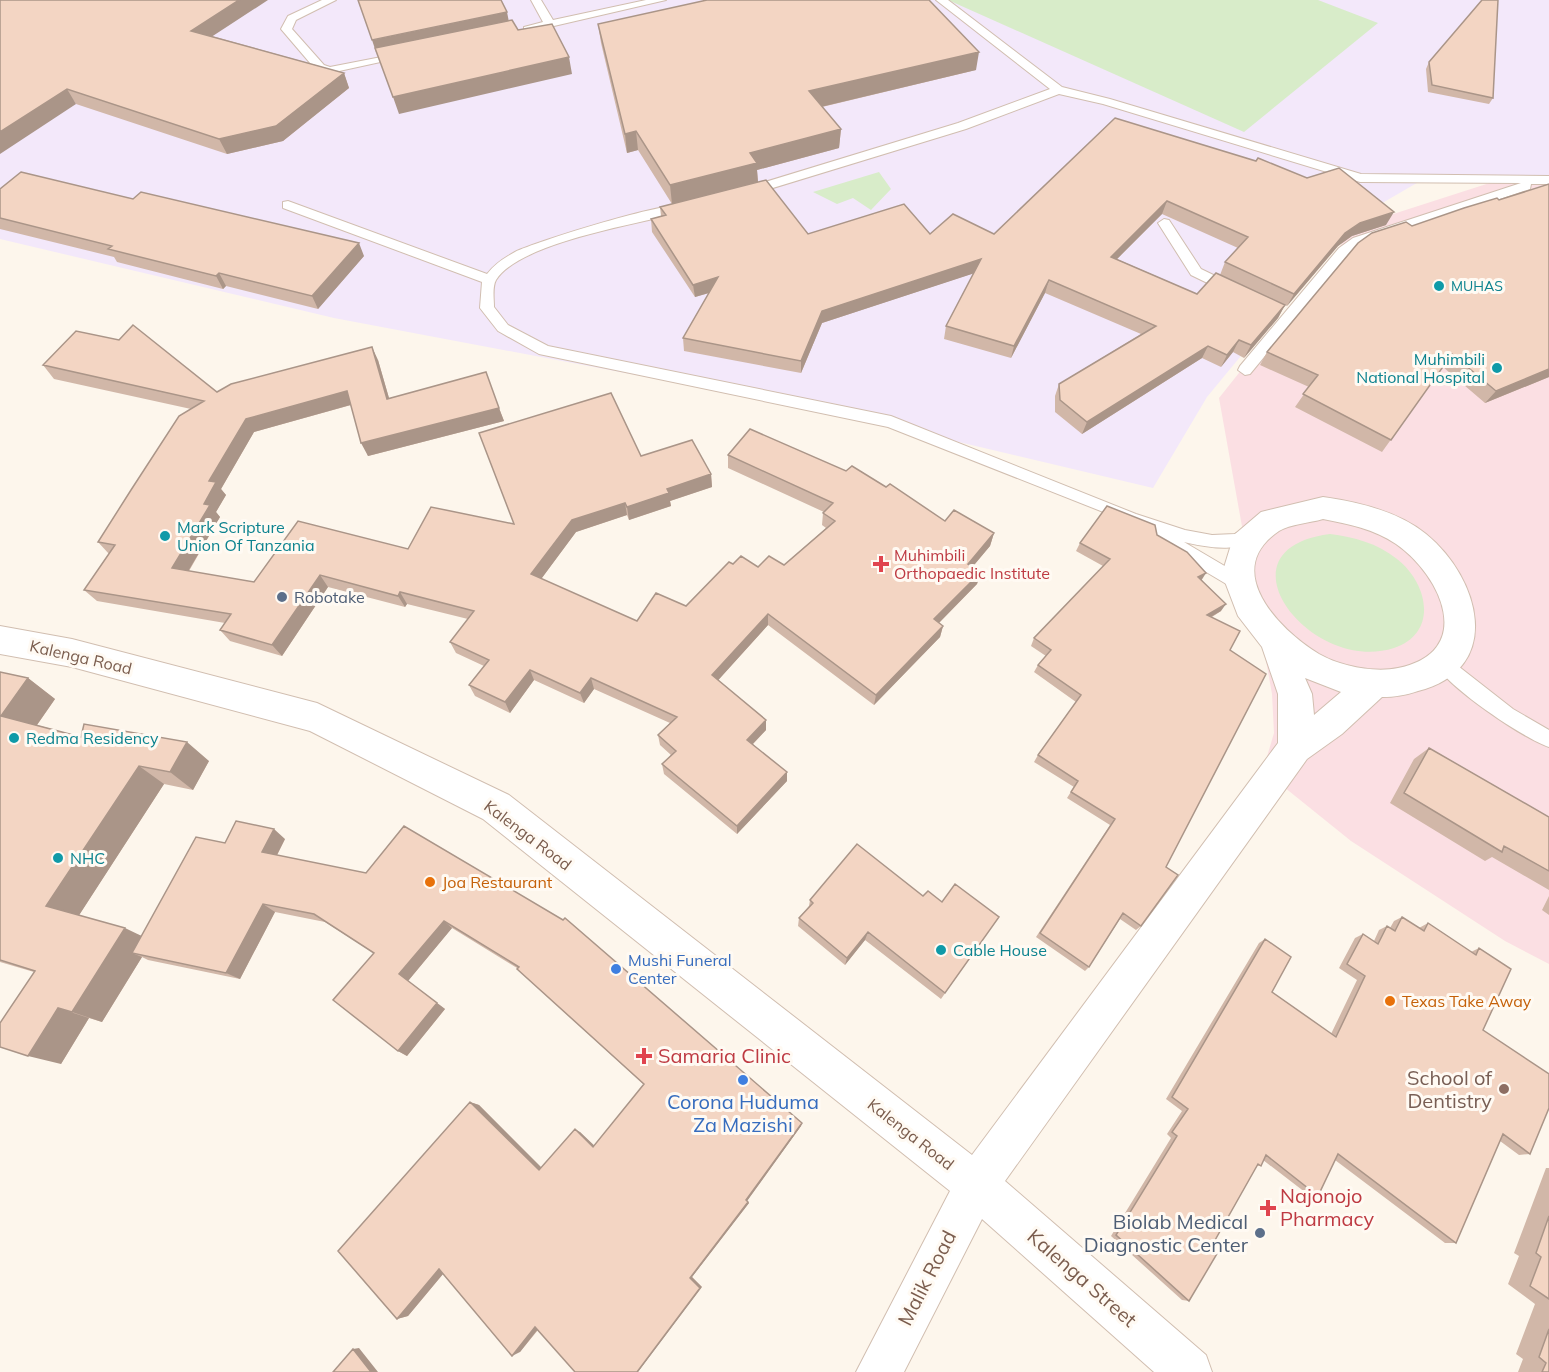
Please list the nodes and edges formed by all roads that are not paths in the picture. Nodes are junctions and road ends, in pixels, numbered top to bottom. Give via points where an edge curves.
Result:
1 (331, 0) edge
2 (536, 0) edge
3 (662, 0) edge
4 (941, 0) edge
5 (550, 25) junction
6 (517, 32) edge
7 (417, 53) edge
8 (1058, 90) junction
9 (1545, 180) edge
10 (733, 195) edge
11 (698, 204) edge
12 (288, 205) dead end
13 (1164, 223) edge
14 (489, 280) junction
15 (1243, 294) edge
16 (1245, 370) dead end
17 (1130, 518) junction
18 (1268, 520) junction
19 (1239, 583) junction
20 (0, 640) edge
21 (1276, 643) junction
22 (1444, 663) junction
23 (1373, 684) junction
24 (1549, 739) edge
25 (1295, 748) junction
26 (975, 1185) junction
27 (879, 1372) edge
28 (1189, 1372) edge

1 - 7 lane via 292,18 286,29 320,68 330,70
2 - 5 lane
3 - 5 lane
4 - 8 lane
5 - 6 lane
8 - 9 lane via 1360,178
8 - 10 lane via 962,126
9 - 16 lane via 1358,241 1286,313
11 - 14 lane via 547,242 503,264
12 - 14 lane
13 - 15 lane via 1196,272
14 - 17 lane via 487,308 492,315 503,328 544,350 891,422
17 - 18 lane via 1212,541 1238,540
17 - 19 lane
18 - 19 street via 1243,546 1238,564
18 - 22 street via 1293,511 1344,511 1386,524 1415,542 1439,564 1455,590 1462,617 1458,642
19 - 21 street via 1250,610
20 - 26 street, Kalenga Road via 72,653 317,718 496,807
21 - 23 street via 1305,664 1338,678
21 - 25 street via 1295,694
22 - 23 street via 1414,680
22 - 24 lane via 1523,727
23 - 25 street
25 - 26 street, Malik Road
26 - 27 street, Malik Road
26 - 28 street, Kalenga Street

